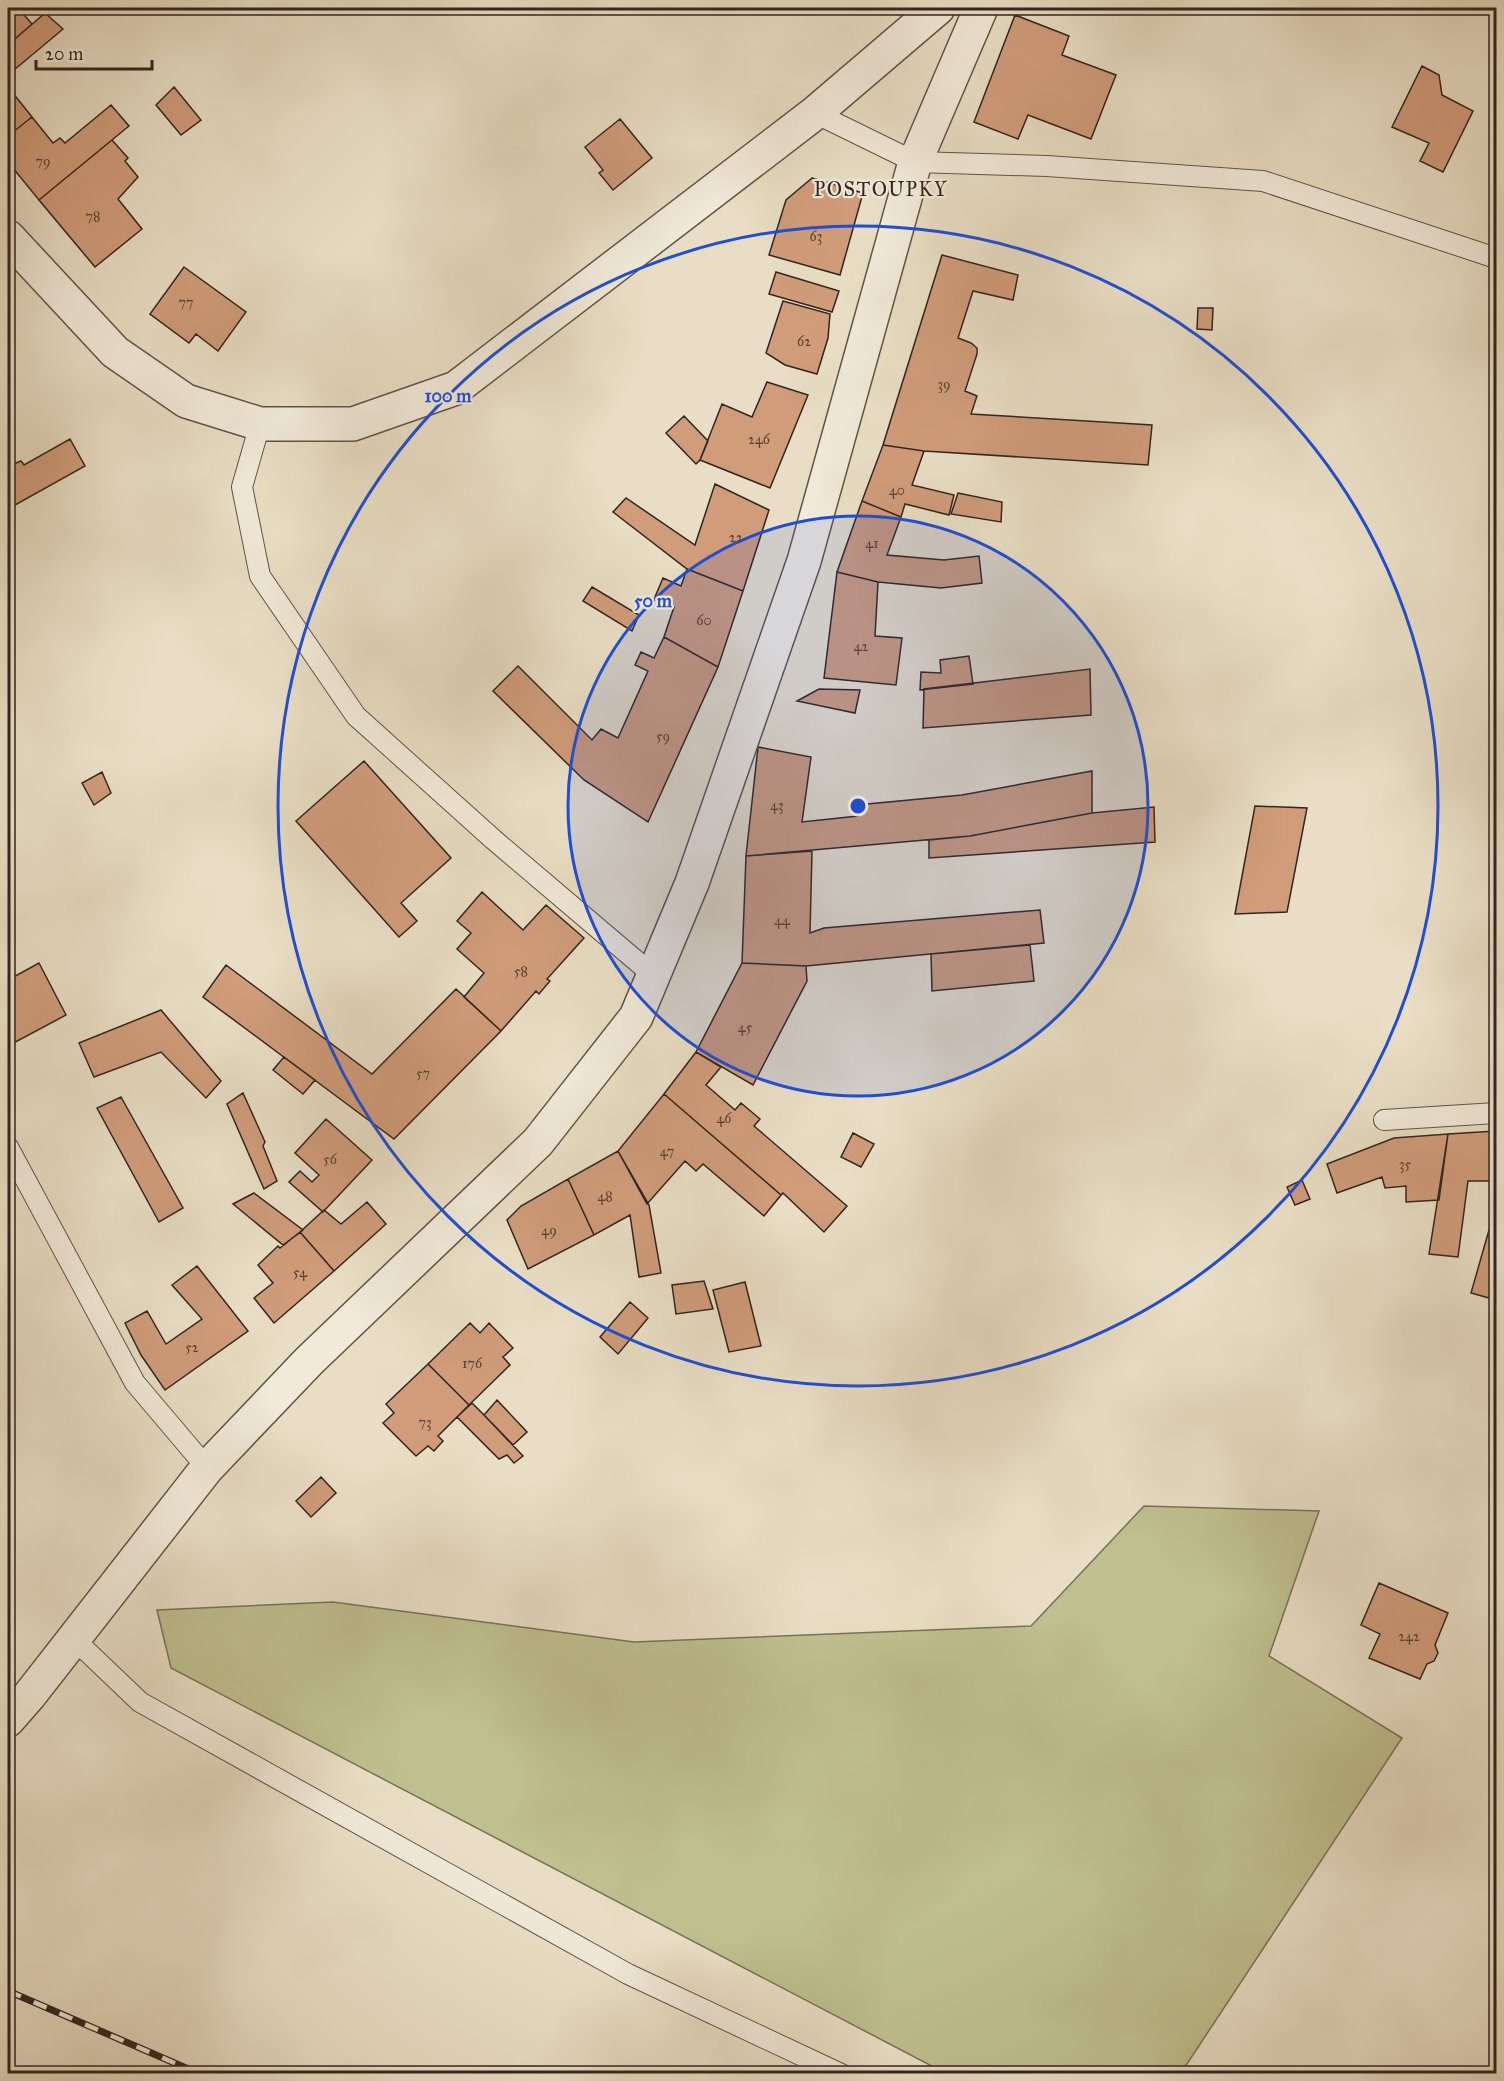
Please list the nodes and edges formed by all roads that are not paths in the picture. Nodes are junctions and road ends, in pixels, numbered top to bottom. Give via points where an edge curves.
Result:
1 (938, 8) edge
2 (981, 8) edge
3 (815, 113) junction
4 (915, 162) junction
5 (8, 237) edge
6 (1497, 258) edge
7 (260, 424) junction
8 (653, 975) junction
9 (1497, 1113) edge
10 (1384, 1120) dead end
11 (8, 1147) edge
12 (207, 1468) junction
13 (74, 1639) junction
14 (8, 1720) edge
15 (841, 2073) edge

1 - 3 street
2 - 4 street
3 - 4 lane
3 - 7 street via 456,388 353,424
4 - 6 lane via 1047,166 1263,181
4 - 8 street via 804,561 692,883
5 - 7 street via 115,352 186,401
7 - 8 lane via 242,487 260,576 356,716
8 - 12 street via 636,1017 538,1142 309,1361
9 - 10 lane
11 - 12 lane via 135,1383
12 - 13 street
13 - 14 street
13 - 15 lane via 140,1702 628,1974

